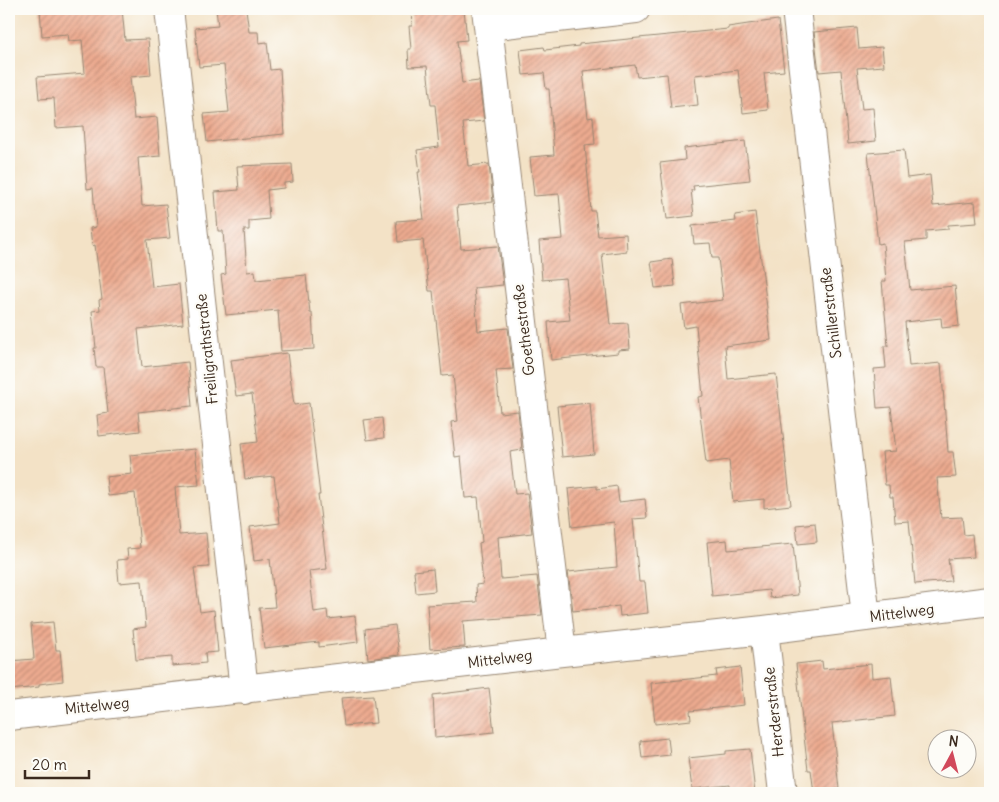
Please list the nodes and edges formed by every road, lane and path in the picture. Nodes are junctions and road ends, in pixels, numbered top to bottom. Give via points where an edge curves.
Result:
1 (169, 9) edge
2 (636, 9) edge
3 (796, 9) edge
4 (487, 17) edge
5 (990, 601) edge
6 (866, 617) junction
7 (764, 630) junction
8 (562, 652) junction
9 (244, 690) junction
10 (9, 716) edge
11 (783, 793) edge

1 - 9 street, Freiligrathstraße
2 - 4 street
3 - 6 street, Schillerstraße
4 - 8 street, Goethestraße
5 - 6 street, Mittelweg
6 - 7 street, Mittelweg
7 - 8 street, Mittelweg
7 - 11 street, Herderstraße
8 - 9 street, Mittelweg
9 - 10 street, Mittelweg

